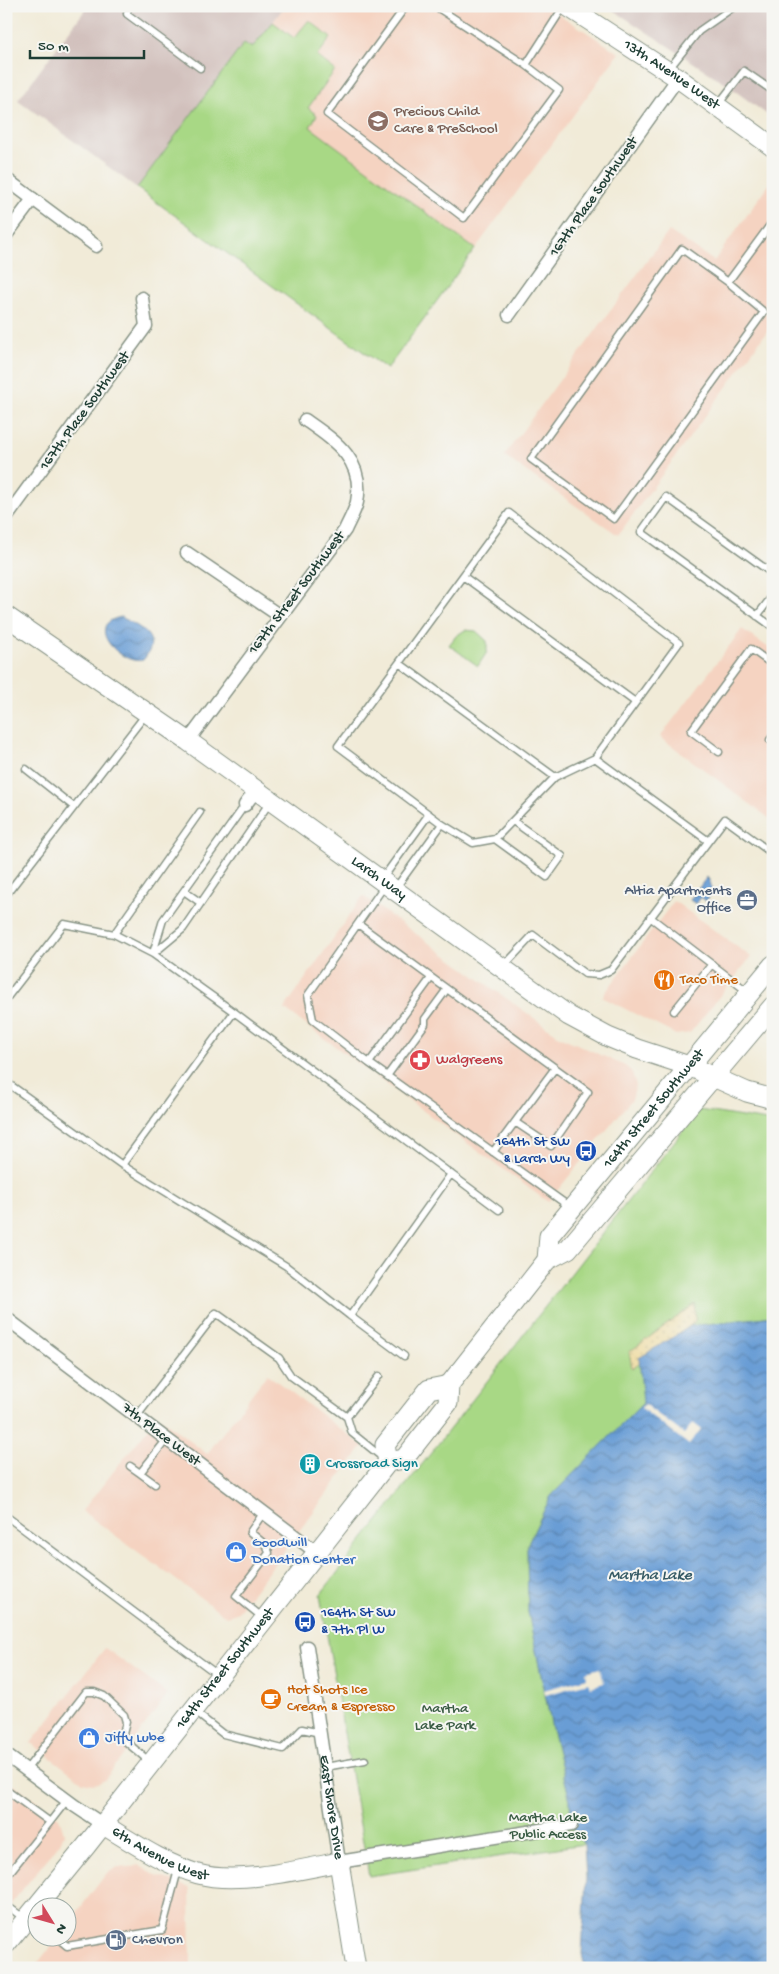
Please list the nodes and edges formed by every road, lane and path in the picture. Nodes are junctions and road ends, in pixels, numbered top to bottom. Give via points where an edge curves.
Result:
1 (128, 6) edge
2 (406, 6) edge
3 (435, 6) edge
4 (565, 6) edge
5 (736, 6) edge
6 (526, 65) junction
7 (200, 68) dead end
8 (673, 75) junction
9 (773, 91) edge
10 (717, 106) junction
11 (773, 147) edge
12 (6, 179) edge
13 (33, 199) junction
14 (773, 221) edge
15 (6, 234) edge
16 (96, 246) dead end
17 (728, 282) junction
18 (142, 298) dead end
19 (509, 315) dead end
20 (305, 420) dead end
21 (6, 518) edge
22 (187, 553) dead end
23 (773, 574) edge
24 (463, 576) junction
25 (773, 595) edge
26 (6, 616) edge
27 (280, 616) junction
28 (758, 616) junction
29 (773, 627) edge
30 (399, 663) junction
31 (773, 664) edge
32 (636, 702) junction
33 (146, 713) junction
34 (773, 736) edge
35 (188, 741) junction
36 (773, 742) edge
37 (719, 752) dead end
38 (595, 758) junction
39 (26, 769) dead end
40 (555, 777) junction
41 (257, 799) junction
42 (74, 807) junction
43 (200, 812) dead end
44 (429, 814) junction
45 (513, 821) junction
46 (442, 824) junction
47 (495, 839) junction
48 (707, 840) junction
49 (773, 854) edge
50 (387, 885) junction
51 (184, 891) junction
52 (6, 895) edge
53 (201, 903) junction
54 (650, 917) junction
55 (358, 924) junction
56 (114, 934) junction
57 (153, 954) junction
58 (712, 964) junction
59 (773, 965) edge
60 (502, 968) junction
61 (431, 978) junction
62 (447, 989) junction
63 (750, 993) junction
64 (6, 999) edge
65 (773, 1006) edge
66 (674, 1011) dead end
67 (234, 1012) junction
68 (369, 1063) junction
69 (689, 1066) junction
70 (554, 1068) junction
71 (387, 1076) junction
72 (713, 1077) junction
73 (6, 1082) edge
74 (773, 1099) edge
75 (515, 1122) junction
76 (493, 1152) junction
77 (122, 1165) junction
78 (451, 1174) junction
79 (572, 1208) junction
80 (499, 1210) dead end
81 (547, 1260) junction
82 (350, 1316) junction
83 (6, 1318) edge
84 (404, 1356) dead end
85 (379, 1376) dead end
86 (137, 1416) junction
87 (348, 1417) junction
88 (168, 1439) junction
89 (388, 1462) junction
90 (130, 1466) dead end
91 (140, 1473) junction
92 (155, 1484) dead end
93 (264, 1512) junction
94 (6, 1516) edge
95 (316, 1552) junction
96 (264, 1618) junction
97 (307, 1647) dead end
98 (219, 1675) junction
99 (192, 1710) junction
100 (320, 1733) junction
101 (6, 1755) edge
102 (364, 1760) dead end
103 (151, 1762) junction
104 (325, 1767) junction
105 (26, 1770) junction
106 (6, 1790) edge
107 (67, 1800) junction
108 (50, 1822) junction
109 (102, 1824) junction
110 (571, 1825) dead end
111 (339, 1862) junction
112 (179, 1866) junction
113 (6, 1876) edge
114 (46, 1896) edge
115 (6, 1905) edge
116 (28, 1917) edge
117 (28, 1919) edge
118 (6, 1944) edge
119 (78, 1944) edge
120 (356, 1968) edge

1 - 7 lane via 127,14
2 - 6 lane via 327,114 464,218 559,90
3 - 6 lane
4 - 6 lane
4 - 8 main road, 13th Avenue West
5 - 8 lane via 699,30
8 - 10 main road, 13th Avenue West
8 - 19 street, 167th Place Southwest
9 - 10 lane via 744,71
10 - 11 main road, 13th Avenue West
12 - 13 street
13 - 15 street
13 - 16 street
14 - 17 lane
17 - 17 lane via 682,249 531,459 614,519 764,312
18 - 21 street, 167th Place Southwest via 146,326
20 - 27 street, 167th Street Southwest via 336,442 351,459 357,480 357,502 345,530
22 - 27 street
23 - 28 lane via 666,497 641,532
24 - 30 lane
24 - 32 lane
24 - 32 lane via 509,513 679,643
25 - 28 lane
26 - 33 main road, Larch Way
27 - 35 street, 167th Street Southwest
28 - 29 lane
30 - 40 lane
30 - 44 lane via 338,746
31 - 37 lane via 751,649 691,731
32 - 38 lane
33 - 35 main road, Larch Way
33 - 42 lane
34 - 36 lane via 770,740
35 - 41 main road, Larch Way
38 - 40 lane
38 - 48 lane
39 - 42 lane
40 - 45 lane
41 - 50 main road, Larch Way
41 - 51 lane
41 - 53 lane
42 - 52 lane
43 - 56 lane
44 - 46 lane
44 - 50 lane
45 - 47 lane
45 - 47 lane via 562,856 547,877
46 - 47 lane via 473,843
46 - 50 lane
48 - 49 lane via 725,819
48 - 54 lane
50 - 55 lane
50 - 60 main road, Larch Way
51 - 53 lane
51 - 57 lane via 163,920
53 - 57 lane via 184,929
54 - 58 lane
54 - 60 lane via 611,970 599,975 584,974 533,935
55 - 61 lane
55 - 68 lane via 308,995 313,1020
56 - 57 lane
56 - 64 lane via 64,924
57 - 67 lane
58 - 63 lane
58 - 66 lane
59 - 63 main road, 164th Street Southwest
60 - 69 main road, Larch Way via 569,1016 608,1037
61 - 62 lane
61 - 68 lane
62 - 70 lane
62 - 71 lane
63 - 69 main road, 164th Street Southwest
65 - 72 main road, 164th Street Southwest
67 - 77 lane
67 - 78 lane
68 - 71 lane
69 - 72 main road, Larch Way
69 - 79 main road, 164th Street Southwest
70 - 75 lane
70 - 75 lane via 588,1092 551,1146
71 - 76 lane
72 - 74 main road, Larch Way
72 - 81 main road, 164th Street Southwest via 568,1249
73 - 77 lane
75 - 76 lane
76 - 79 lane
77 - 82 lane via 286,1266
78 - 80 lane
78 - 82 lane
79 - 81 main road, 164th Street Southwest via 549,1236
81 - 89 main road, 164th Street Southwest via 449,1385 448,1403 404,1459
82 - 84 lane
83 - 86 street, 7th Place West
85 - 87 lane
86 - 87 lane via 216,1313 279,1358 291,1376
86 - 88 street, 7th Place West
87 - 89 lane via 352,1433
88 - 91 lane
88 - 93 street, 7th Place West
89 - 95 main road, 164th Street Southwest
90 - 91 lane
91 - 92 lane
93 - 95 street, 7th Place West
93 - 96 lane via 250,1532 267,1546 269,1553 236,1596
94 - 98 lane
95 - 96 main road, 164th Street Southwest
96 - 98 main road, 164th Street Southwest
97 - 100 street, East Shore Drive
98 - 99 main road, 164th Street Southwest
99 - 100 lane via 223,1734 283,1749 302,1729
99 - 103 main road, 164th Street Southwest
100 - 104 street, East Shore Drive
101 - 105 street, 6th Avenue West
102 - 104 lane
103 - 105 lane via 124,1740 124,1715 104,1696 86,1692
103 - 109 main road, 164th Street Southwest
104 - 111 street, East Shore Drive
105 - 107 street, 6th Avenue West
106 - 108 lane
107 - 108 lane
107 - 109 street, 6th Avenue West
108 - 113 lane
109 - 112 main road, 6th Avenue West
109 - 114 main road, 164th Street Southwest
110 - 111 street
111 - 112 main road, 6th Avenue West via 238,1878 198,1874
111 - 120 main road, East Shore Drive
112 - 119 lane via 162,1930
115 - 116 lane
117 - 118 main road, 164th Street Southwest

